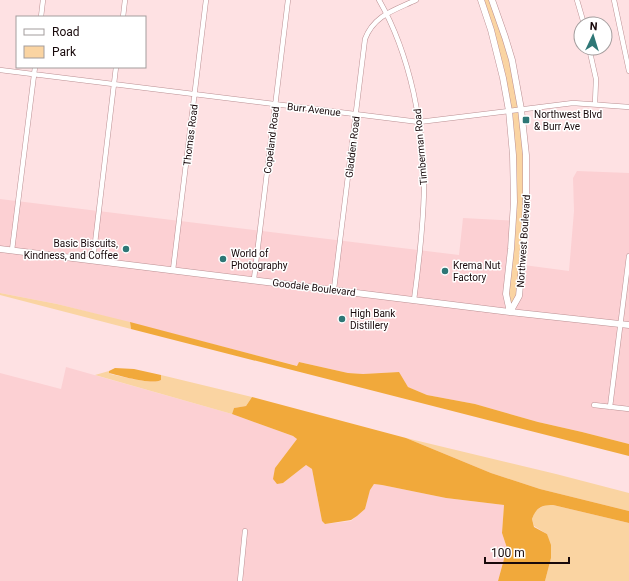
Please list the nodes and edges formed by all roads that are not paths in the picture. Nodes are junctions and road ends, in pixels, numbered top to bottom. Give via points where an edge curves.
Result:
1 (43, 0) edge
2 (125, 0) edge
3 (206, 0) edge
4 (288, 0) edge
5 (379, 0) edge
6 (416, 0) edge
7 (481, 0) edge
8 (492, 0) edge
9 (577, 0) edge
10 (614, 0) edge
11 (387, 14) junction
12 (41, 16) edge
13 (123, 16) edge
14 (582, 16) edge
15 (591, 56) edge
16 (35, 68) edge
17 (116, 68) edge
18 (0, 70) edge
19 (629, 71) edge
20 (34, 74) junction
21 (114, 84) junction
22 (195, 94) junction
23 (275, 104) junction
24 (595, 104) junction
25 (629, 106) edge
26 (521, 109) junction
27 (509, 111) junction
28 (356, 114) junction
29 (419, 122) junction
30 (0, 249) edge
31 (12, 250) junction
32 (629, 256) edge
33 (93, 260) junction
34 (173, 270) junction
35 (254, 280) junction
36 (334, 289) junction
37 (414, 300) junction
38 (510, 312) junction
39 (621, 324) junction
40 (629, 325) edge
41 (594, 405) dead end
42 (610, 407) junction
43 (629, 409) edge
44 (245, 531) dead end
45 (240, 581) edge

1 - 12 street
2 - 13 street
3 - 22 street, Thomas Road
4 - 23 street, Copeland Road
5 - 11 street, Timberman Road
6 - 11 street, Gladden Road
7 - 27 main road, Northwest Boulevard via 500,65
8 - 26 main road, Northwest Boulevard via 512,60
9 - 14 street
10 - 19 street
11 - 28 street, Gladden Road via 376,21 365,39
11 - 29 street, Timberman Road via 404,56
15 - 24 street via 596,79
16 - 20 street
17 - 21 street
18 - 20 street, Burr Avenue
20 - 21 street, Burr Avenue
20 - 31 street
21 - 22 street, Burr Avenue
21 - 33 street
22 - 23 street, Burr Avenue
22 - 34 street, Thomas Road
23 - 28 street, Burr Avenue
23 - 35 street, Copeland Road
24 - 25 street, Burr Avenue
24 - 26 street, Burr Avenue via 574,103
26 - 27 street, Burr Avenue
26 - 38 main road, Northwest Boulevard via 526,155 524,243 519,296
27 - 29 street, Burr Avenue
27 - 38 main road, Northwest Boulevard via 514,197 506,294
28 - 29 street, Burr Avenue
28 - 36 street, Gladden Road
29 - 37 street, Timberman Road via 424,191
30 - 31 main road, Goodale Boulevard
31 - 33 main road, Goodale Boulevard
32 - 39 street
33 - 34 main road, Goodale Boulevard
34 - 35 main road, Goodale Boulevard
35 - 36 main road, Goodale Boulevard
36 - 37 main road, Goodale Boulevard
37 - 38 main road, Goodale Boulevard
38 - 39 main road, Goodale Boulevard
39 - 40 main road, Goodale Boulevard
39 - 42 street
41 - 42 street
42 - 43 street
44 - 45 street

